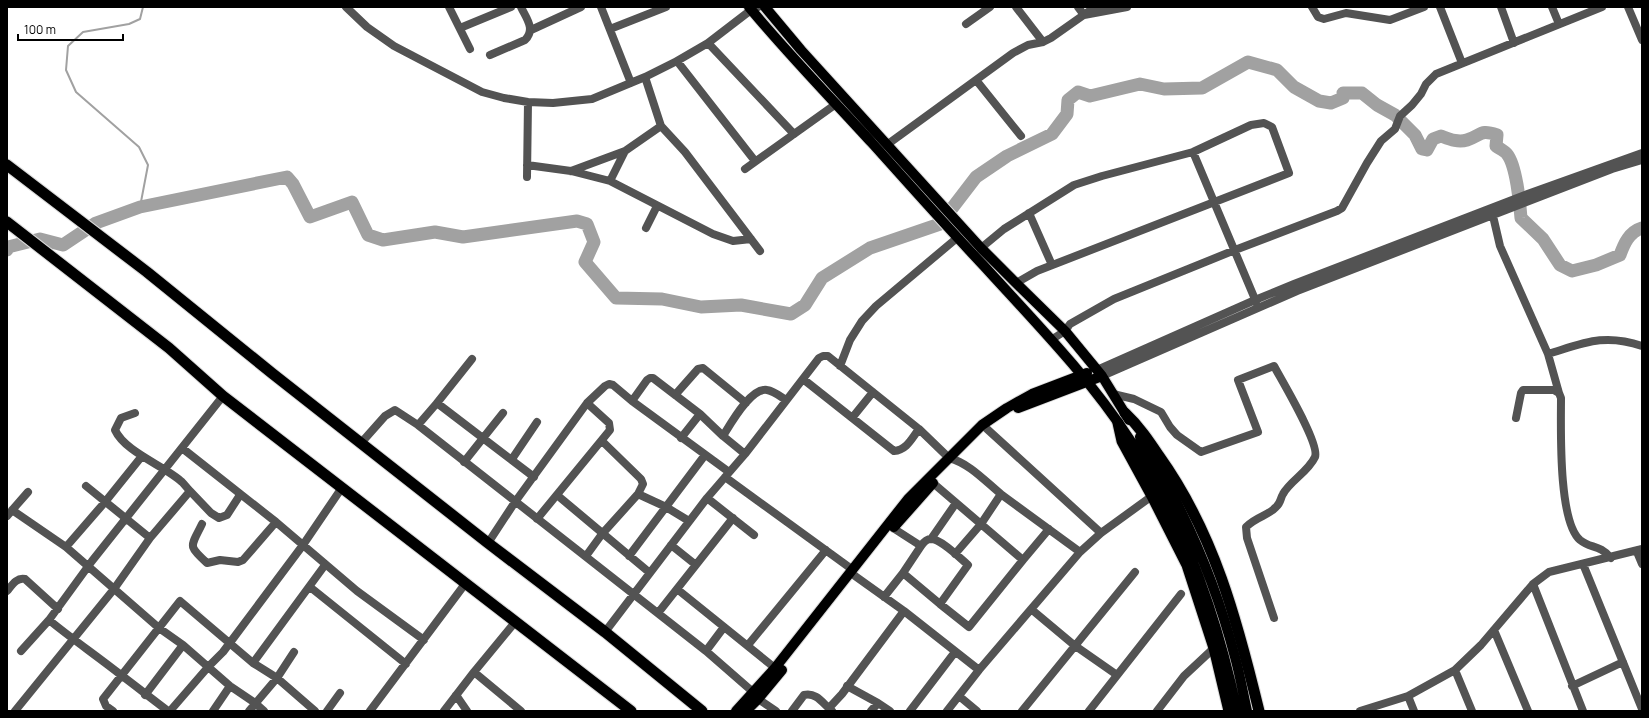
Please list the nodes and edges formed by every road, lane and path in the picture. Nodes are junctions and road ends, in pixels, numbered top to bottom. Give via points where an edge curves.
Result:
1 (346, 7) edge
2 (449, 7) edge
3 (511, 7) edge
4 (521, 7) edge
5 (581, 7) edge
6 (601, 7) edge
7 (666, 7) edge
8 (765, 7) edge
9 (990, 7) edge
10 (1016, 7) edge
11 (1078, 7) edge
12 (1095, 7) edge
13 (1127, 7) edge
14 (1312, 7) edge
15 (1424, 7) edge
16 (1440, 7) edge
17 (1501, 7) edge
18 (1552, 7) edge
19 (1602, 7) edge
20 (1628, 7) edge
21 (753, 8) edge
22 (1084, 15) junction
23 (966, 24) dead end
24 (1559, 24) junction
25 (460, 28) junction
26 (610, 29) junction
27 (531, 30) junction
28 (1642, 40) edge
29 (1043, 42) junction
30 (708, 43) junction
31 (1514, 43) junction
32 (470, 49) dead end
33 (490, 55) dead end
34 (676, 61) junction
35 (1462, 63) junction
36 (645, 77) junction
37 (976, 80) junction
38 (631, 83) junction
39 (528, 102) junction
40 (836, 104) junction
41 (661, 126) junction
42 (794, 134) junction
43 (1021, 136) dead end
44 (888, 144) junction
45 (625, 151) junction
46 (1193, 152) junction
47 (1642, 152) edge
48 (1642, 160) edge
49 (755, 161) junction
50 (7, 164) edge
51 (527, 165) junction
52 (745, 169) dead end
53 (572, 171) junction
54 (527, 177) dead end
55 (610, 181) junction
56 (1526, 199) junction
57 (1214, 202) junction
58 (1509, 205) junction
59 (657, 206) junction
60 (941, 211) junction
61 (1029, 213) junction
62 (1493, 216) junction
63 (7, 222) edge
64 (646, 228) dead end
65 (957, 238) junction
66 (751, 239) junction
67 (982, 248) junction
68 (1235, 250) junction
69 (760, 251) dead end
70 (1052, 265) junction
71 (1016, 284) junction
72 (1256, 304) junction
73 (1065, 331) junction
74 (1052, 340) junction
75 (1642, 346) edge
76 (1548, 354) junction
77 (1067, 358) junction
78 (472, 359) dead end
79 (840, 366) junction
80 (1099, 373) junction
81 (1085, 378) junction
82 (803, 379) junction
83 (1059, 383) junction
84 (873, 392) junction
85 (1559, 393) junction
86 (1113, 394) junction
87 (675, 395) junction
88 (222, 396) junction
89 (786, 400) junction
90 (632, 401) junction
91 (437, 403) junction
92 (587, 403) junction
93 (746, 403) junction
94 (135, 413) dead end
95 (503, 413) dead end
96 (1125, 413) junction
97 (700, 414) junction
98 (852, 418) junction
99 (1516, 418) dead end
100 (538, 422) dead end
101 (1118, 423) junction
102 (418, 425) junction
103 (919, 429) junction
104 (987, 429) junction
105 (723, 436) junction
106 (1134, 437) junction
107 (483, 438) junction
108 (681, 438) junction
109 (602, 441) junction
110 (361, 443) junction
111 (182, 448) junction
112 (746, 454) junction
113 (705, 455) junction
114 (142, 456) junction
115 (512, 459) junction
116 (952, 459) junction
117 (464, 462) junction
118 (164, 470) junction
119 (727, 475) junction
120 (534, 477) junction
121 (933, 483) junction
122 (86, 486) dead end
123 (342, 489) junction
124 (190, 491) junction
125 (28, 492) dead end
126 (557, 494) junction
127 (638, 494) junction
128 (1001, 494) junction
129 (240, 495) junction
130 (1152, 496) junction
131 (707, 498) junction
132 (105, 502) junction
133 (516, 502) junction
134 (956, 503) junction
135 (666, 507) junction
136 (10, 513) edge
137 (127, 518) junction
138 (733, 518) junction
139 (537, 519) junction
140 (276, 522) junction
141 (689, 522) junction
142 (202, 524) dead end
143 (981, 524) junction
144 (893, 528) junction
145 (1049, 529) junction
146 (1101, 532) junction
147 (602, 534) junction
148 (754, 535) dead end
149 (150, 538) junction
150 (931, 539) junction
151 (488, 543) junction
152 (304, 545) junction
153 (671, 545) junction
154 (921, 546) junction
155 (66, 547) junction
156 (826, 550) junction
157 (1639, 551) edge
158 (1080, 552) junction
159 (955, 554) junction
160 (586, 556) junction
161 (629, 556) junction
162 (1611, 558) junction
163 (1023, 560) junction
164 (1584, 564) junction
165 (1642, 564) edge
166 (325, 565) junction
167 (696, 565) junction
168 (89, 567) junction
169 (1135, 572) dead end
170 (650, 573) junction
171 (854, 573) junction
172 (903, 573) junction
173 (465, 584) junction
174 (1533, 584) junction
175 (310, 587) junction
176 (114, 589) junction
177 (677, 589) junction
178 (7, 591) edge
179 (635, 594) junction
180 (1181, 594) dead end
181 (884, 597) junction
182 (940, 604) junction
183 (58, 609) junction
184 (1031, 609) junction
185 (904, 611) junction
186 (658, 613) junction
187 (1274, 618) dead end
188 (49, 620) junction
189 (516, 621) junction
190 (724, 627) junction
191 (159, 628) junction
192 (1494, 630) junction
193 (605, 632) junction
194 (72, 639) junction
195 (424, 640) junction
196 (230, 643) junction
197 (183, 645) junction
198 (748, 645) junction
199 (1074, 645) junction
200 (1214, 648) junction
201 (22, 651) dead end
202 (706, 651) junction
203 (294, 652) dead end
204 (955, 652) junction
205 (1623, 662) junction
206 (253, 663) junction
207 (406, 664) junction
208 (209, 666) junction
209 (775, 668) junction
210 (979, 670) junction
211 (1455, 670) junction
212 (474, 672) junction
213 (122, 675) junction
214 (1117, 675) junction
215 (277, 678) junction
216 (230, 686) junction
217 (847, 686) junction
218 (1572, 686) junction
219 (340, 693) dead end
220 (145, 694) junction
221 (456, 695) junction
222 (756, 695) junction
223 (959, 696) junction
224 (1408, 696) junction
225 (255, 703) junction
226 (878, 703) junction
227 (1641, 706) edge
228 (830, 710) edge
229 (15, 711) edge
230 (113, 711) edge
231 (169, 711) edge
232 (213, 711) edge
233 (249, 711) edge
234 (264, 711) edge
235 (315, 711) edge
236 (327, 711) edge
237 (370, 711) edge
238 (444, 711) edge
239 (467, 711) edge
240 (521, 711) edge
241 (631, 711) edge
242 (702, 711) edge
243 (736, 711) edge
244 (746, 711) edge
245 (776, 711) edge
246 (792, 711) edge
247 (871, 711) edge
248 (890, 711) edge
249 (910, 711) edge
250 (947, 711) edge
251 (977, 711) edge
252 (1022, 711) edge
253 (1089, 711) edge
254 (1157, 711) edge
255 (1229, 711) edge
256 (1237, 711) edge
257 (1247, 711) edge
258 (1259, 711) edge
259 (1360, 711) edge
260 (1414, 711) edge
261 (1472, 711) edge
262 (1528, 711) edge
263 (1584, 711) edge

1 - 39 street via 367,27 412,57 482,92
2 - 25 street
3 - 25 street
4 - 27 street
5 - 27 street
6 - 26 street
7 - 26 street
8 - 44 main road
9 - 23 street
10 - 29 street
11 - 22 street
12 - 22 street
13 - 22 street
14 - 15 street via 1318,17 1324,19 1346,13 1390,20
16 - 35 street
17 - 31 street
18 - 24 street
19 - 24 street
20 - 28 street
21 - 30 street
21 - 40 main road
22 - 29 street
24 - 31 street
25 - 32 street
26 - 38 street
27 - 33 street via 525,40
29 - 37 street via 1028,45 1013,53
30 - 34 street
30 - 42 street
31 - 35 street
34 - 36 street
34 - 49 street
35 - 68 street via 1436,74 1426,84 1421,94 1400,116 1396,129 1381,141 1342,208
36 - 38 street
36 - 41 street
37 - 43 street
37 - 44 street
38 - 39 street via 592,99 554,103
39 - 51 street
40 - 42 street
40 - 60 main road
41 - 45 street
41 - 66 street via 685,152
42 - 49 street
44 - 60 main road
45 - 53 street
45 - 55 street
46 - 57 street
46 - 57 street via 1251,125 1264,123 1272,127 1276,136 1289,173
46 - 61 street via 1074,185
47 - 56 street
48 - 56 street
49 - 52 street
50 - 110 highway via 148,272
51 - 53 street
51 - 54 street
53 - 55 street
55 - 59 street
56 - 58 street
57 - 68 street
57 - 70 street
58 - 62 street
58 - 72 street
59 - 64 street
59 - 66 street via 733,241
60 - 65 main road via 948,228
60 - 67 main road via 956,220
61 - 67 street via 1004,229
61 - 70 street
62 - 72 street
62 - 76 street via 1500,246
63 - 88 highway via 169,348
65 - 74 main road
65 - 79 street via 876,306 862,321 850,340
66 - 69 street
67 - 71 main road
68 - 72 street
68 - 73 street via 1114,299 1070,324
70 - 71 street
71 - 73 main road
72 - 80 street
73 - 74 street
73 - 80 main road
74 - 77 main road
75 - 76 street via 1612,339 1597,340
76 - 85 street
77 - 81 main road
77 - 83 main road via 1067,372
78 - 91 street
79 - 82 street via 828,356 823,356
79 - 84 street
80 - 81 main road
80 - 86 main road
81 - 83 main road
81 - 101 main road
81 - 104 main road via 1023,405
82 - 89 street
82 - 98 street
83 - 116 main road via 1032,394 982,425
84 - 98 street
84 - 103 street
85 - 99 street via 1554,390 1524,390 1521,393
85 - 162 street via 1562,462 1569,522 1580,540 1604,550
86 - 96 main road
86 - 187 street via 1134,399 1161,412 1177,435 1201,452 1258,432 1238,380 1274,366 1316,448 1315,456 1308,467 1283,494 1275,509 1253,520 1246,527 1247,538
87 - 90 street via 650,378
87 - 93 street via 698,369 703,368
87 - 97 street
88 - 111 street
88 - 123 highway
89 - 93 street via 774,392 762,390
89 - 112 street
90 - 92 street via 609,384
90 - 108 street
91 - 102 street
91 - 107 street
92 - 109 street via 609,423 610,430
92 - 120 street
93 - 105 street
94 - 114 street via 121,418 115,430 118,436
95 - 107 street
96 - 106 main road
96 - 258 highway via 1141,429 1169,469 1201,526 1222,577
97 - 105 street
97 - 108 street
98 - 103 street via 894,451 906,446
100 - 115 street
101 - 106 main road
101 - 130 highway via 1122,441
102 - 110 street via 395,410 390,412
102 - 117 street
103 - 116 street
104 - 116 main road
104 - 146 street
105 - 112 street
106 - 256 main road via 1191,556 1226,658
106 - 257 main road via 1168,485 1197,545 1215,591 1235,657
107 - 115 street
107 - 117 street
108 - 113 street
109 - 126 street
109 - 127 street via 641,479 643,484
110 - 151 highway
111 - 118 street
111 - 129 street
112 - 119 street
113 - 119 street
113 - 135 street
114 - 118 street
114 - 132 street
115 - 120 street
116 - 121 main road
116 - 128 street via 979,475
116 - 171 main road via 908,499
117 - 133 street
118 - 124 street via 181,481
118 - 137 street
119 - 131 street
119 - 156 street
120 - 133 street
121 - 134 street
121 - 144 main road
122 - 132 street
123 - 152 street
123 - 173 highway
124 - 129 street via 219,518 227,515
124 - 149 street
125 - 136 street
126 - 139 street
126 - 147 street
127 - 135 street
127 - 147 street
128 - 143 street
128 - 145 street
129 - 140 street
130 - 146 street
130 - 200 highway via 1187,565
131 - 138 street
131 - 141 street
132 - 137 street
132 - 155 street
133 - 139 street
133 - 151 street
134 - 143 street
134 - 150 street
135 - 141 street
135 - 161 street
136 - 155 street
137 - 149 street
137 - 168 street
138 - 148 street
138 - 167 street
139 - 160 street
140 - 142 street via 243,560 207,563 193,549 192,544
140 - 152 street
141 - 153 street
143 - 159 street
143 - 163 street
144 - 154 street
144 - 171 main road
145 - 158 street
145 - 163 street
146 - 158 street
147 - 160 street
147 - 161 street
149 - 176 street
150 - 154 street
150 - 159 street via 938,541
151 - 193 highway
152 - 166 street
152 - 196 street
153 - 167 street
153 - 170 street
154 - 172 street
155 - 168 street
156 - 171 street
156 - 198 street
157 - 162 street
157 - 165 street
158 - 184 street
159 - 182 street via 968,565
160 - 179 street
161 - 170 street
162 - 164 street
163 - 182 street via 969,627
164 - 174 street via 1549,572
164 - 205 street
166 - 175 street
166 - 195 street
167 - 177 street
168 - 176 street
168 - 183 street
169 - 199 street
170 - 179 street
171 - 181 street
171 - 209 main road
171 - 222 main road
172 - 181 street
172 - 182 street
173 - 189 highway
173 - 195 street
174 - 192 street
174 - 218 street
175 - 206 street
175 - 207 street
176 - 191 street
176 - 194 street
177 - 186 street
177 - 190 street
178 - 183 street via 17,580 26,579
179 - 186 street
179 - 193 street
180 - 214 street
181 - 185 street
183 - 188 street
184 - 199 street
184 - 210 street
185 - 204 street
185 - 217 street
186 - 202 street
188 - 194 street
188 - 201 street
189 - 212 street
189 - 241 highway
190 - 198 street
190 - 202 street
191 - 196 street via 180,601
191 - 197 street
191 - 213 street
192 - 211 street
192 - 262 street
193 - 242 highway
194 - 213 street
194 - 229 street
195 - 207 street
196 - 206 street
196 - 208 street
197 - 208 street
197 - 220 street
198 - 209 street
199 - 214 street
199 - 252 street
200 - 254 street via 1184,676
200 - 255 highway
202 - 222 street
203 - 215 street
204 - 210 street
204 - 249 street
205 - 218 street
205 - 227 street
206 - 215 street
207 - 237 street
208 - 216 street
208 - 231 street
209 - 222 main road
210 - 223 street
211 - 224 street
211 - 261 street
212 - 221 street
212 - 240 street
213 - 220 street
213 - 230 street via 103,699 106,706
214 - 253 street
215 - 225 street
215 - 235 street
216 - 225 street
216 - 232 street
217 - 226 street
217 - 228 street
218 - 263 street
219 - 236 street
220 - 231 street
221 - 238 street
221 - 239 street
222 - 243 main road
222 - 244 main road
222 - 245 street
223 - 250 street
223 - 251 street
224 - 259 street
224 - 260 street
225 - 233 street
225 - 234 street
226 - 247 street
226 - 248 street
228 - 246 street via 815,695 804,694

